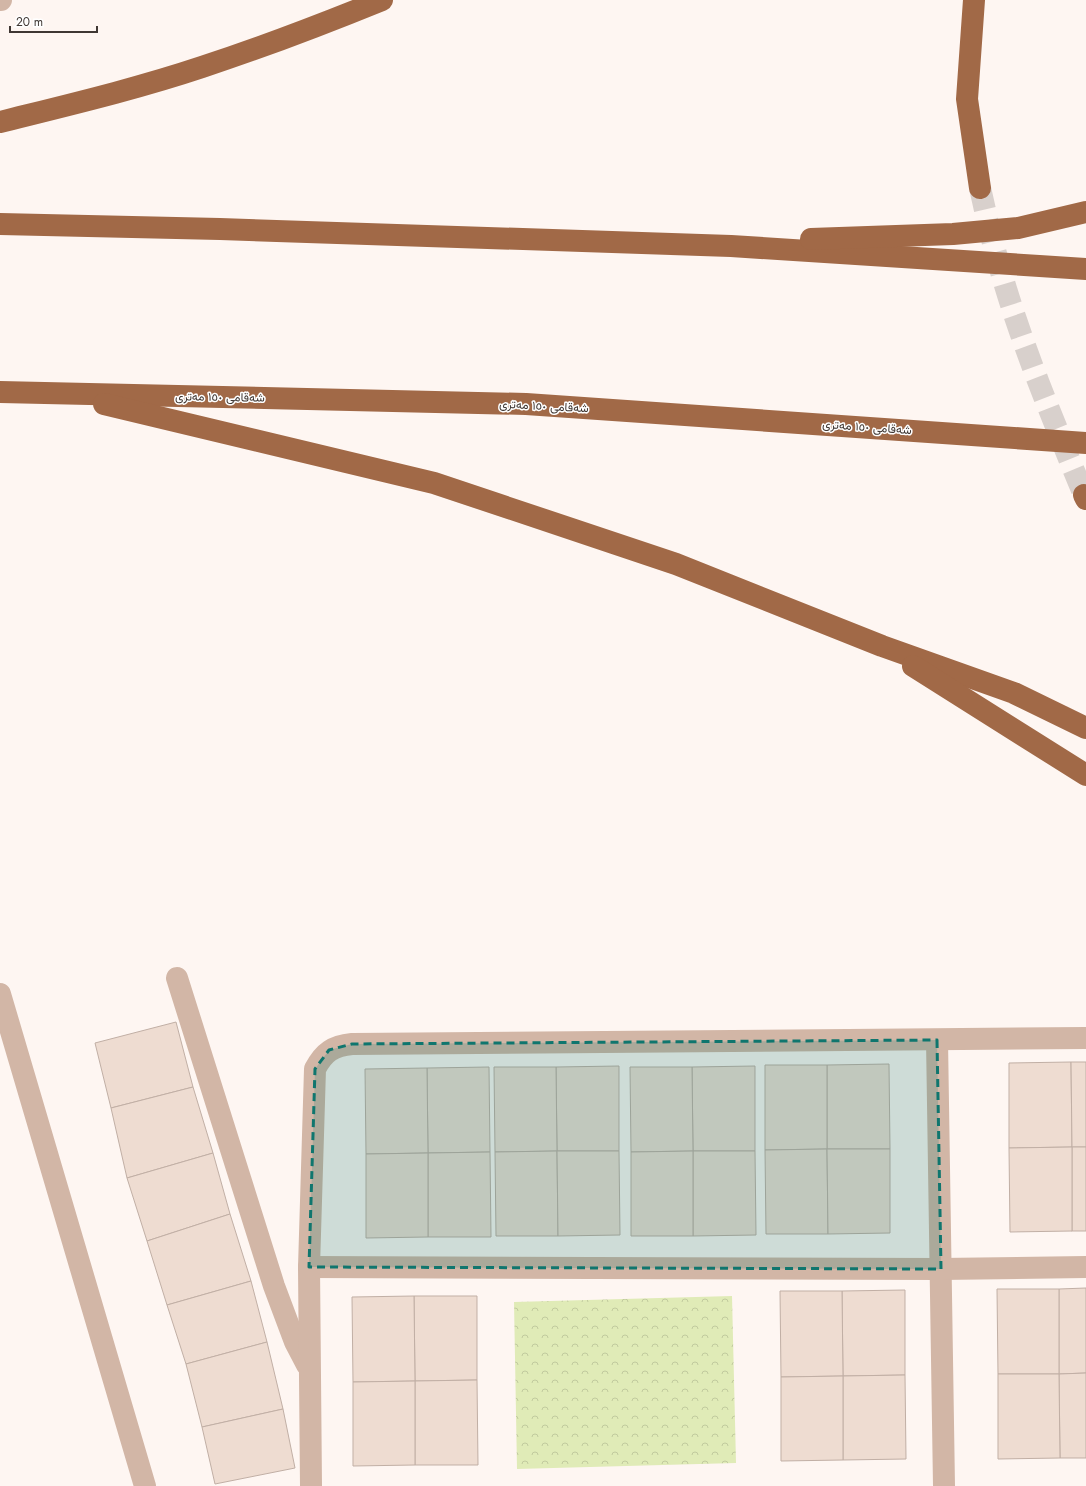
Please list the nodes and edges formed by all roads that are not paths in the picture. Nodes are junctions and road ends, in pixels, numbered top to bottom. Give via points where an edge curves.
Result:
1 (382, 0) edge
2 (974, 0) edge
3 (0, 122) edge
4 (980, 188) tunnel mouth
5 (1086, 212) edge
6 (0, 224) edge
7 (731, 246) junction
8 (1086, 269) edge
9 (0, 392) edge
10 (62, 394) junction
11 (1086, 442) edge
12 (882, 646) junction
13 (1086, 728) edge
14 (1086, 775) edge
15 (177, 978) dead end
16 (0, 994) edge
17 (1086, 1038) edge
18 (937, 1040) junction
19 (308, 1267) junction
20 (1086, 1267) edge
21 (941, 1269) junction
22 (310, 1396) junction
23 (145, 1486) edge
24 (311, 1486) edge
25 (944, 1486) edge

1 - 3 highway via 201,67 103,96
2 - 4 highway via 967,99
5 - 7 highway via 1018,228
6 - 7 highway
7 - 8 highway
9 - 10 highway, شەقامی ١٥٠ مەتری
10 - 11 highway, شەقامی ١٥٠ مەتری via 526,404
10 - 12 highway via 434,483 676,564
12 - 13 highway via 1014,693
12 - 14 highway
15 - 22 street via 274,1286 295,1342 309,1369
16 - 23 street
17 - 18 street
18 - 19 street via 340,1045 330,1050 315,1069
18 - 21 street
19 - 21 street
19 - 22 street
20 - 21 street
21 - 25 street
22 - 24 street

